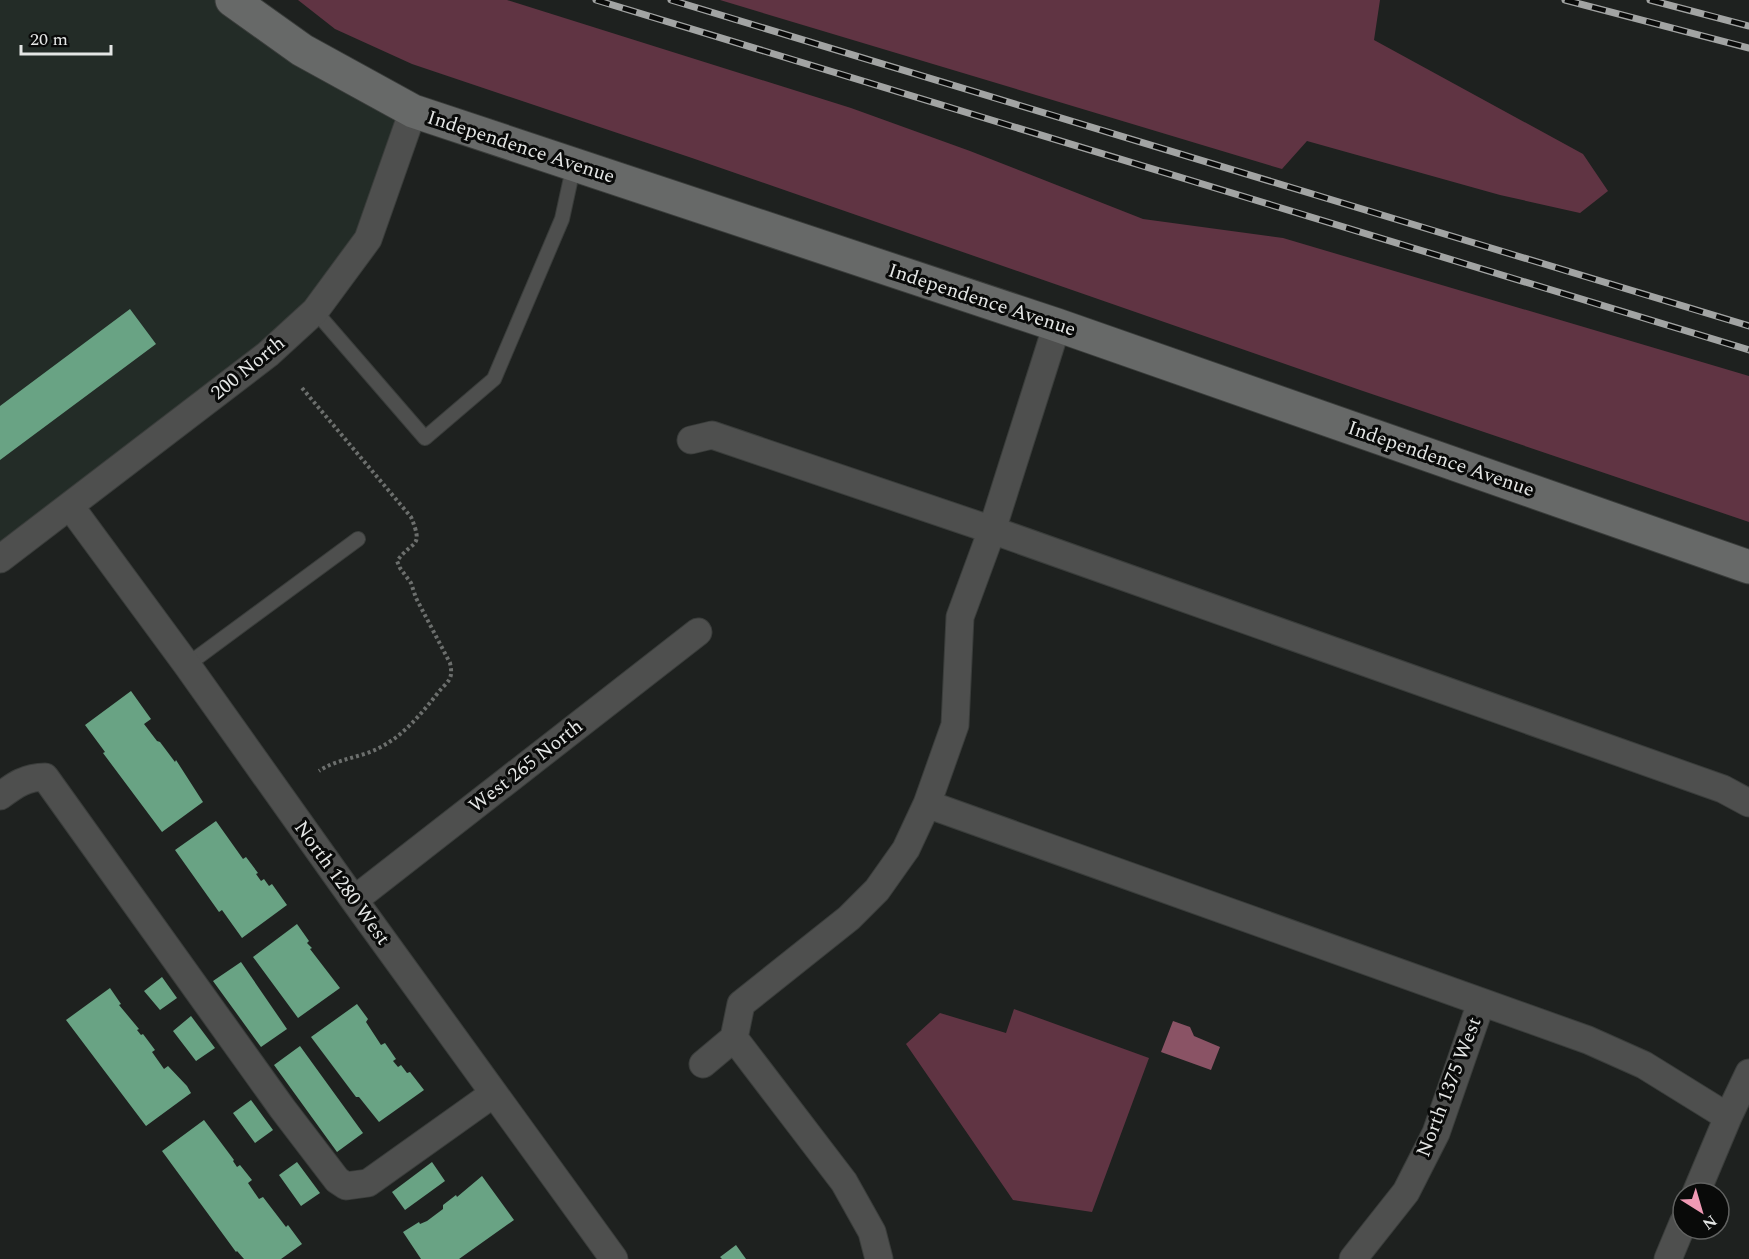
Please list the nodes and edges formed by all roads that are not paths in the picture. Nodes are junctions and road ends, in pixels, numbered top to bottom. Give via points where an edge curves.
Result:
1 (232, 0) edge
2 (413, 111) junction
3 (573, 164) junction
4 (315, 310) junction
5 (1057, 325) junction
6 (691, 440) dead end
7 (70, 506) junction
8 (992, 530) junction
9 (358, 538) dead end
10 (0, 559) edge
11 (1749, 567) edge
12 (698, 632) dead end
13 (187, 665) junction
14 (0, 796) edge
15 (1749, 803) edge
16 (927, 804) junction
17 (354, 900) junction
18 (1481, 1003) junction
19 (734, 1038) junction
20 (703, 1064) dead end
21 (1749, 1073) edge
22 (493, 1094) junction
23 (1728, 1117) junction
24 (1700, 1181) edge
25 (1676, 1241) edge
26 (614, 1259) edge
27 (879, 1259) edge
28 (1353, 1259) edge
29 (1668, 1259) edge

1 - 2 street, Independence Avenue via 302,50
2 - 3 street, Independence Avenue
2 - 4 street, 200 North via 368,239
3 - 4 lane via 562,219 494,379 425,438
3 - 5 street, Independence Avenue
4 - 7 street, 200 North via 268,354
5 - 8 street
5 - 11 street, Independence Avenue
6 - 8 street via 712,435
7 - 10 street, 200 North
7 - 13 street, North 1280 West
8 - 15 street via 1723,789
8 - 16 street via 960,617 956,725
9 - 13 lane
12 - 17 street, West 265 North
13 - 17 street, North 1280 West
14 - 22 street via 25,780 45,777 282,1108 337,1180 346,1186 368,1183
16 - 18 street
16 - 19 street via 906,849 877,890 849,918 741,1004
17 - 22 street, North 1280 West
18 - 23 street via 1588,1040 1644,1065
18 - 28 street, North 1375 West via 1436,1133 1406,1192
19 - 20 street
19 - 27 street via 844,1182 872,1232
21 - 23 street
22 - 26 street, North 1280 West
23 - 24 street
25 - 29 street

